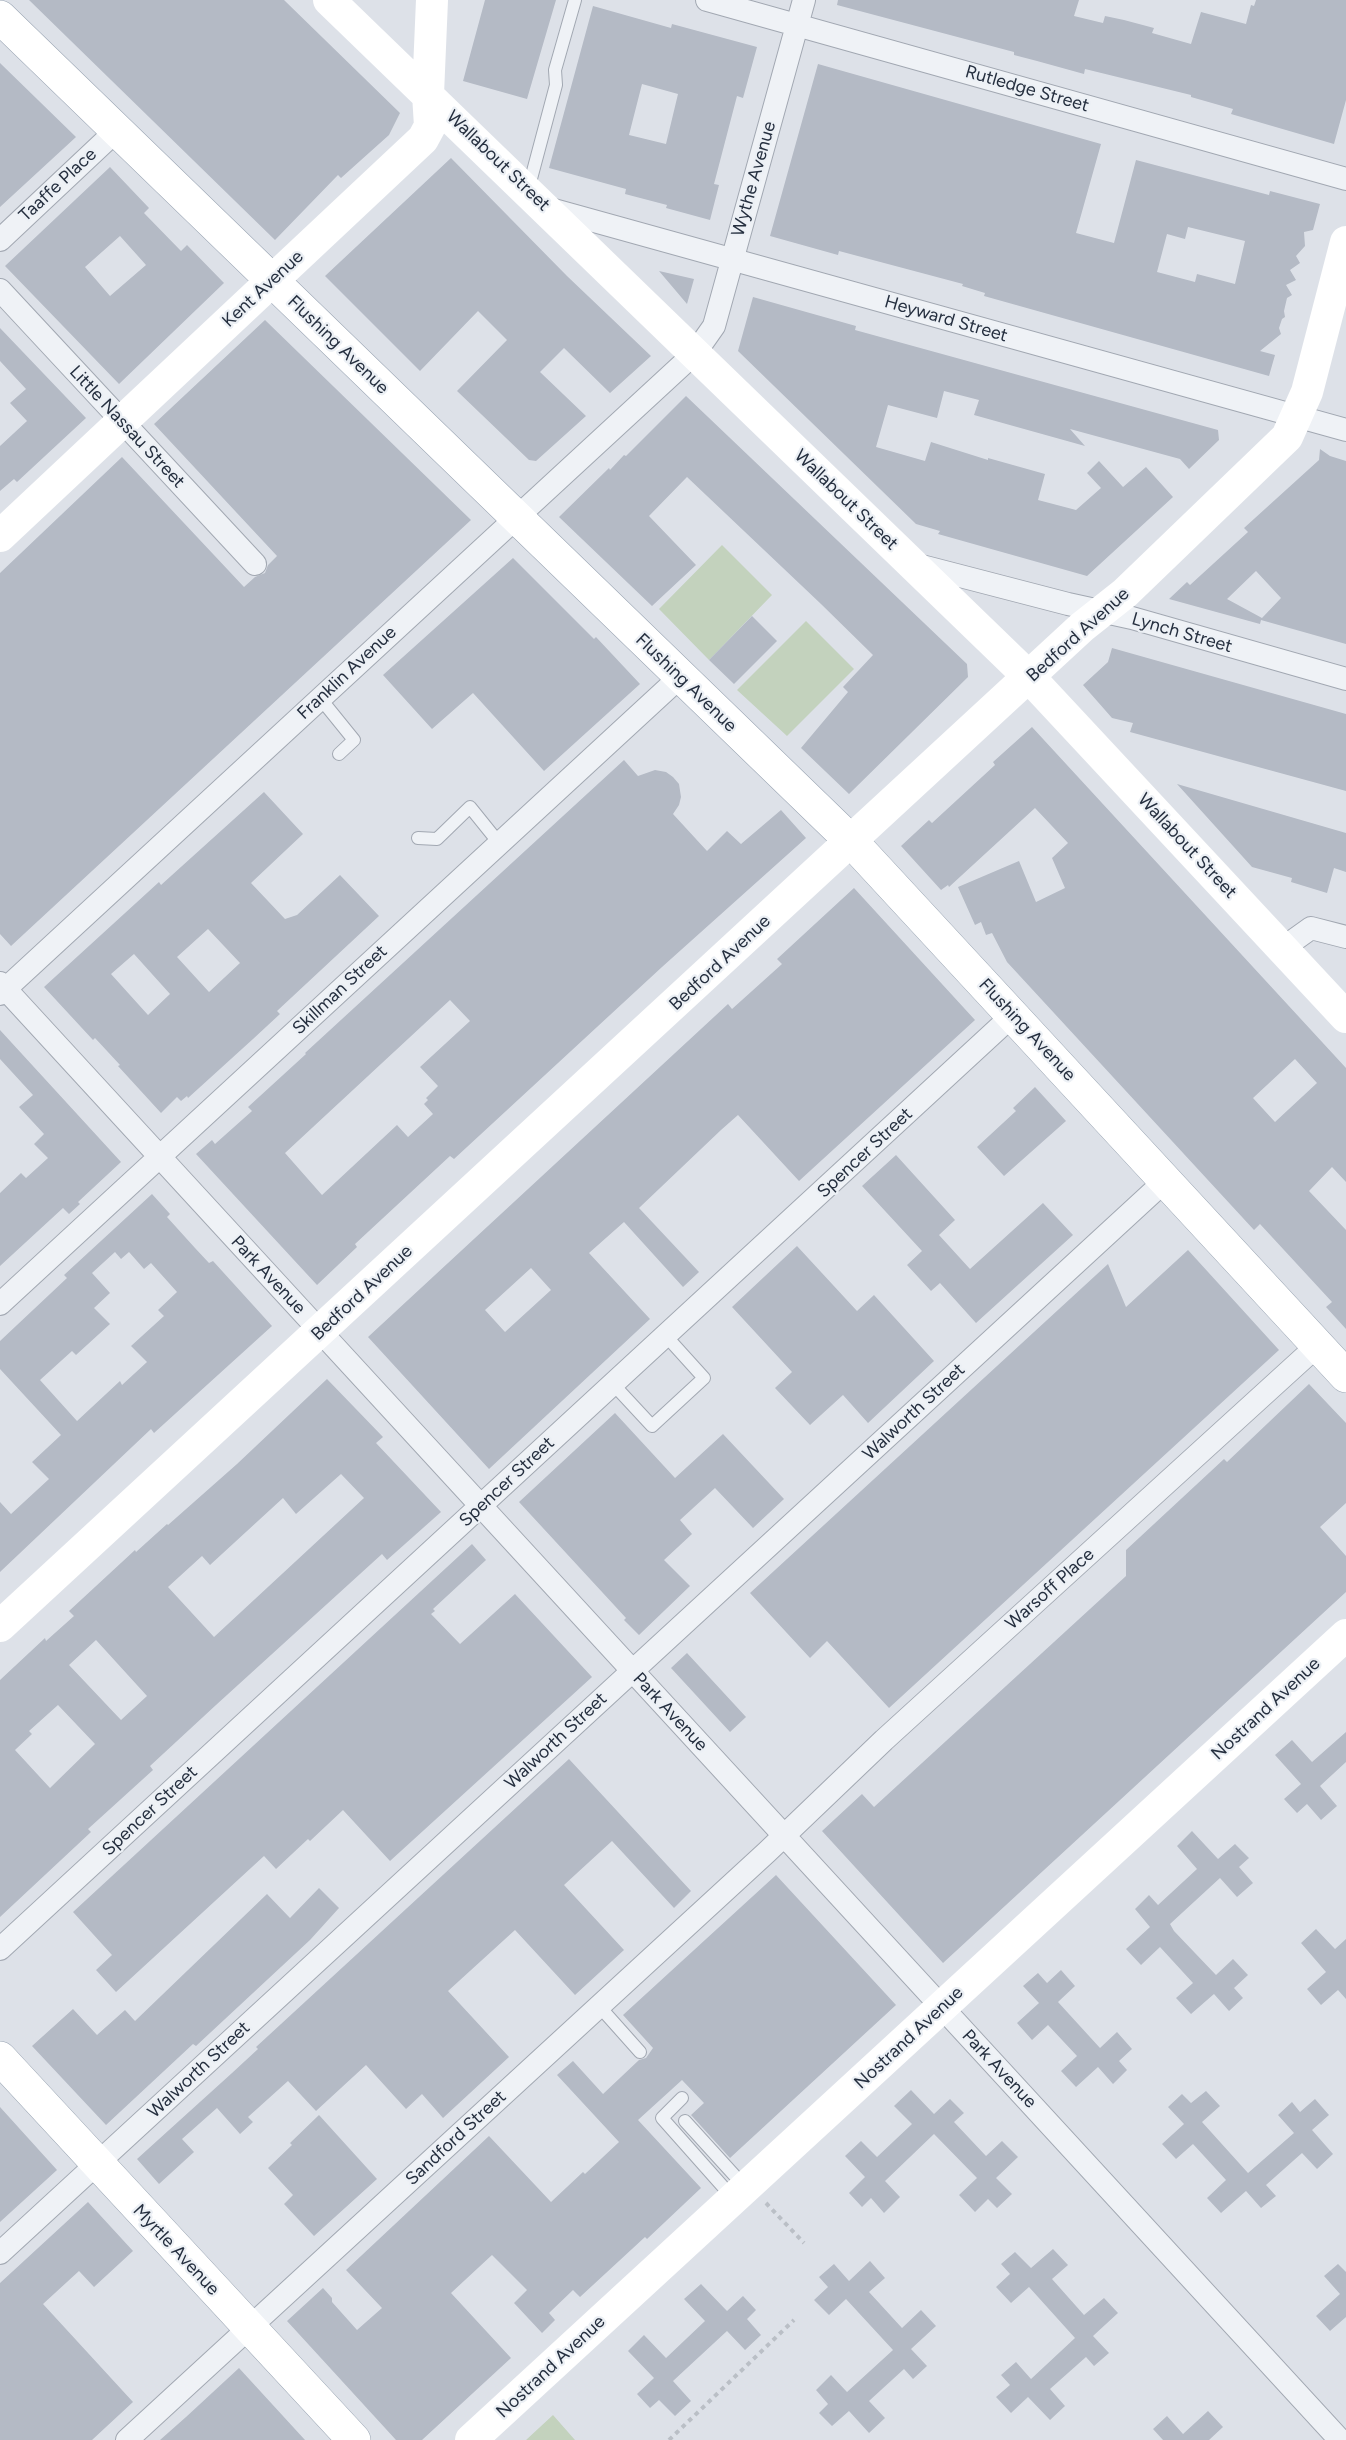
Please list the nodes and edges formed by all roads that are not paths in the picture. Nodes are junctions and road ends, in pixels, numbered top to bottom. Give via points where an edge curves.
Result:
1 (329, 0) edge
2 (432, 0) edge
3 (575, 0) edge
4 (707, 0) edge
5 (804, 0) edge
6 (0, 17) edge
7 (797, 25) junction
8 (428, 94) junction
9 (117, 130) junction
10 (1346, 179) edge
11 (538, 199) junction
12 (0, 240) edge
13 (1346, 242) edge
14 (731, 259) junction
15 (272, 281) junction
16 (0, 291) edge
17 (695, 353) junction
18 (1296, 416) junction
19 (122, 422) junction
20 (1346, 430) edge
21 (516, 518) junction
22 (0, 536) edge
23 (255, 564) dead end
24 (913, 564) junction
25 (1100, 612) junction
26 (680, 676) junction
27 (1030, 678) junction
28 (1346, 679) edge
29 (320, 698) junction
30 (339, 754) dead end
31 (418, 838) dead end
32 (852, 842) junction
33 (499, 843) junction
34 (1346, 937) edge
35 (1283, 948) junction
36 (2, 989) edge
37 (1014, 1014) junction
38 (1346, 1017) edge
39 (160, 1157) junction
40 (1166, 1180) junction
41 (0, 1304) edge
42 (320, 1332) junction
43 (666, 1336) junction
44 (1318, 1345) junction
45 (1346, 1376) edge
46 (613, 1384) junction
47 (481, 1506) junction
48 (0, 1626) edge
49 (1346, 1635) edge
50 (632, 1671) junction
51 (784, 1836) junction
52 (0, 1949) edge
53 (599, 2006) junction
54 (941, 2008) junction
55 (640, 2052) dead end
56 (0, 2058) edge
57 (682, 2098) dead end
58 (685, 2121) dead end
59 (97, 2163) junction
60 (743, 2190) junction
61 (0, 2253) edge
62 (249, 2329) junction
63 (127, 2440) edge
64 (354, 2440) edge
65 (471, 2440) edge
66 (1340, 2440) edge

1 - 8 main road, Wallabout Street
2 - 8 main road, Kent Avenue
3 - 11 lane via 555,70 556,86
4 - 7 street, Rutledge Street
5 - 7 street, Wythe Avenue
6 - 9 main road, Flushing Avenue
7 - 10 street, Rutledge Street
7 - 14 street, Wythe Avenue
8 - 11 main road, Wallabout Street
8 - 15 main road, Kent Avenue via 430,126 423,139
9 - 12 street, Taaffe Place
9 - 15 main road, Flushing Avenue
11 - 14 street, Heyward Street
11 - 17 main road, Wallabout Street
13 - 18 main road, Bedford Avenue via 1307,392
14 - 17 street, Wythe Avenue via 714,326
14 - 18 street, Heyward Street
15 - 19 main road, Kent Avenue
15 - 21 main road, Flushing Avenue
16 - 19 street, Little Nassau Street
17 - 21 street, Franklin Avenue
17 - 24 main road, Wallabout Street
18 - 20 street, Heyward Street
18 - 25 main road, Bedford Avenue via 1287,437 1125,593
19 - 22 main road, Kent Avenue
19 - 23 street, Little Nassau Street
21 - 26 main road, Flushing Avenue
21 - 29 street, Franklin Avenue
24 - 25 street, Lynch Street
24 - 27 main road, Wallabout Street
25 - 27 main road, Bedford Avenue
25 - 28 street, Lynch Street
26 - 32 main road, Flushing Avenue
26 - 33 street, Skillman Street
27 - 32 main road, Bedford Avenue
27 - 35 main road, Wallabout Street
29 - 30 lane via 354,740
29 - 36 street, Franklin Avenue
31 - 33 lane via 437,839 470,807
32 - 37 main road, Flushing Avenue
32 - 42 main road, Bedford Avenue
33 - 39 street, Skillman Street
34 - 35 street via 1311,928
35 - 38 main road, Wallabout Street
36 - 39 street, Park Avenue
37 - 40 main road, Flushing Avenue
37 - 43 street, Spencer Street
39 - 41 street, Skillman Street
39 - 42 street, Park Avenue
40 - 44 main road, Flushing Avenue
40 - 50 street, Walworth Street
42 - 47 street, Park Avenue
42 - 48 main road, Bedford Avenue
43 - 46 street, Spencer Street
43 - 46 lane via 704,1378 652,1426
44 - 45 main road, Flushing Avenue
44 - 51 street, Warsoff Place
46 - 47 street, Spencer Street
47 - 50 street, Park Avenue
47 - 52 street, Spencer Street
49 - 54 main road, Nostrand Avenue
50 - 51 street, Park Avenue
50 - 59 street, Walworth Street
51 - 53 street, Sandford Street
51 - 54 street, Park Avenue
53 - 55 lane
53 - 62 street, Sandford Street
54 - 60 main road, Nostrand Avenue
54 - 66 street, Park Avenue
56 - 59 main road, Myrtle Avenue
57 - 60 lane via 662,2118
58 - 60 lane
59 - 61 street, Walworth Street
59 - 62 main road, Myrtle Avenue
60 - 65 main road, Nostrand Avenue
62 - 63 street, Sandford Street
62 - 64 main road, Myrtle Avenue

